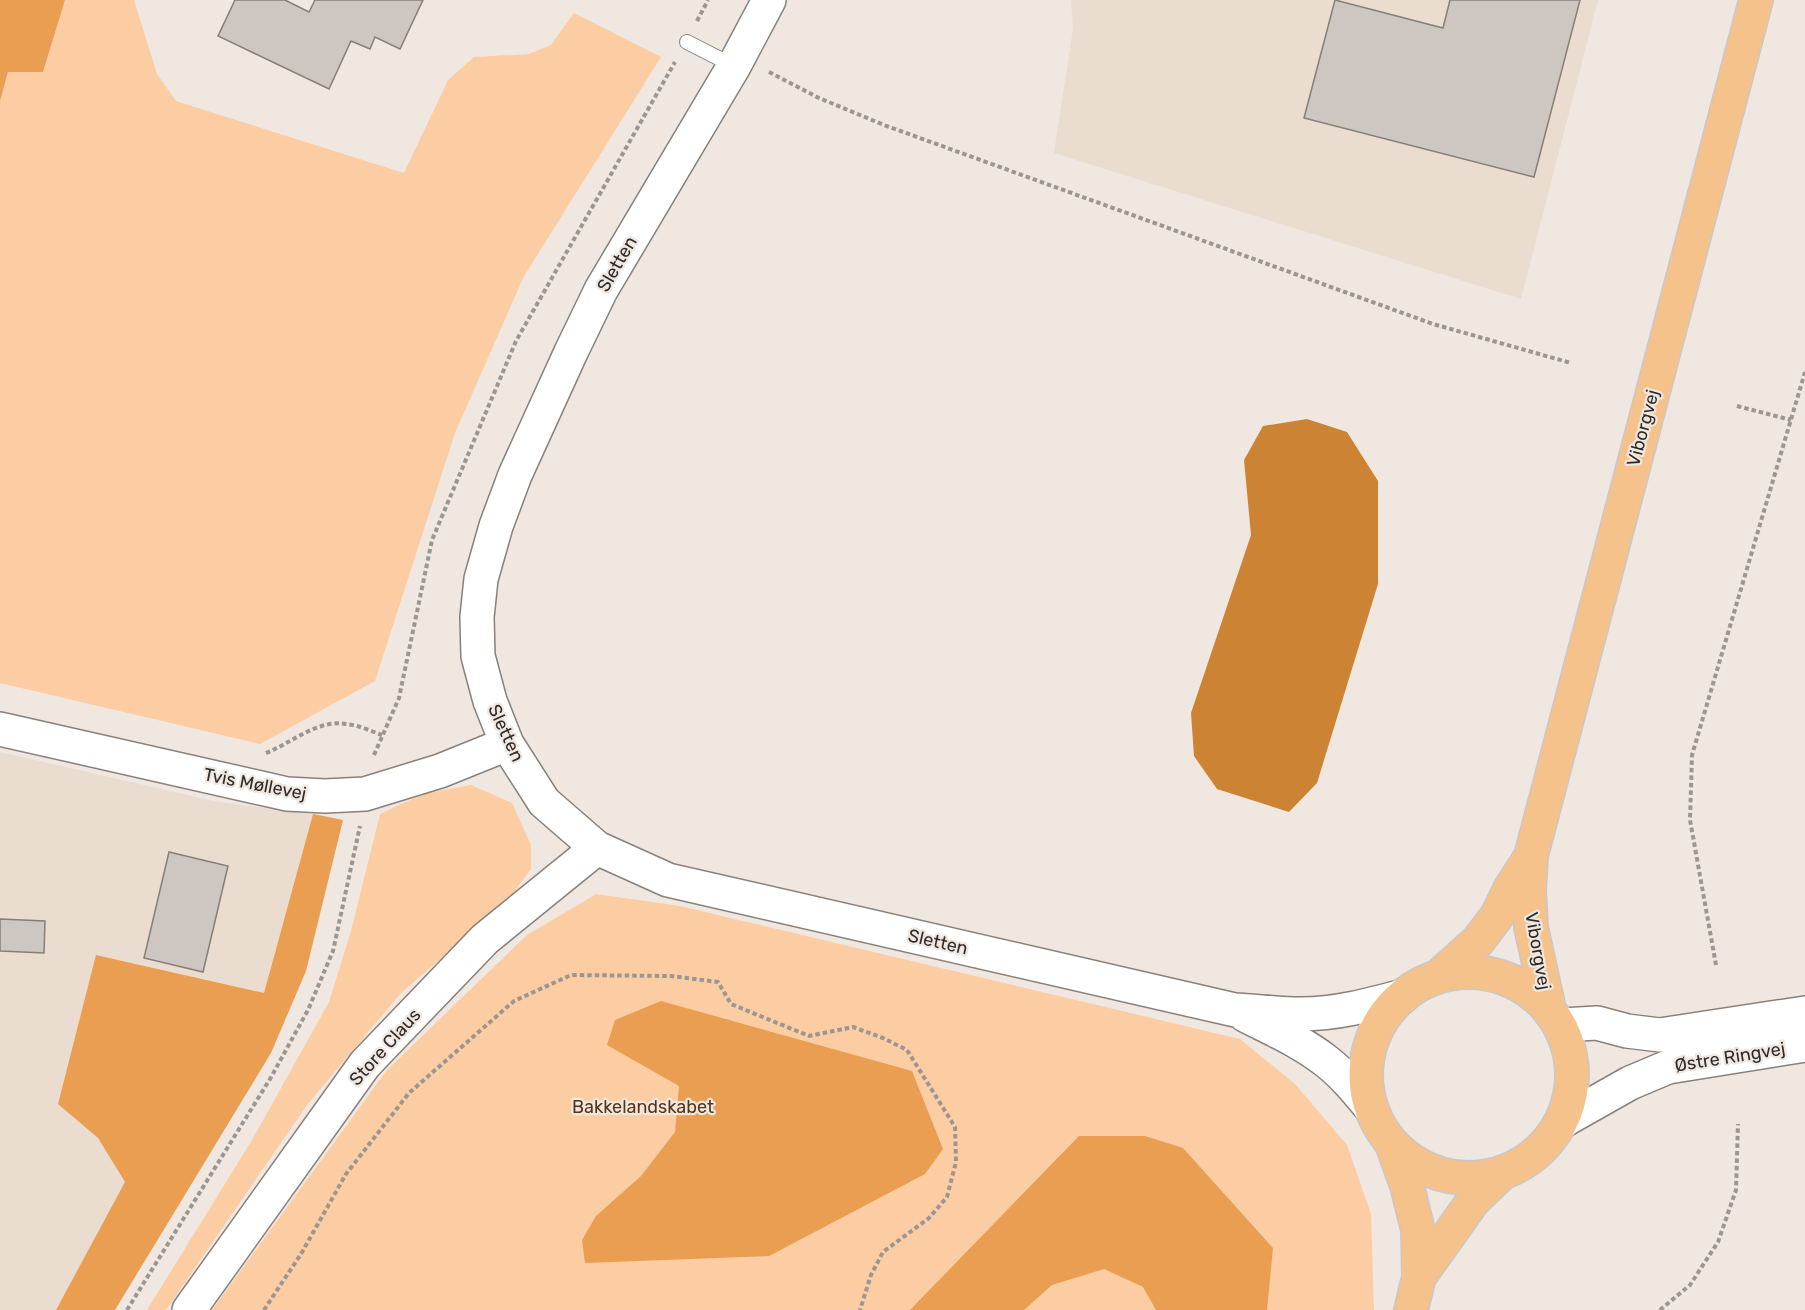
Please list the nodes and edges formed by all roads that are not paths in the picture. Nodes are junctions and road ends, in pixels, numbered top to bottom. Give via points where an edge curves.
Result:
1 (769, 0) edge
2 (1756, 0) edge
3 (687, 42) road end
4 (737, 61) junction
5 (0, 729) edge
6 (507, 744) junction
7 (597, 848) junction
8 (1531, 856) junction
9 (1438, 976) junction
10 (1403, 996) junction
11 (1235, 1010) junction
12 (1805, 1012) edge
13 (1555, 1017) junction
14 (1805, 1045) edge
15 (1371, 1108) junction
16 (1561, 1122) junction
17 (1392, 1144) junction
18 (1503, 1173) junction
19 (1419, 1276) junction
20 (189, 1310) edge
21 (1411, 1310) edge

1 - 4 street, Sletten
2 - 8 main road, Viborgvej
3 - 4 lane
4 - 6 street, Sletten via 601,290 515,475 496,526 481,579 478,656
5 - 6 street, Tvis Møllevej via 287,794 325,796 365,794 440,771
6 - 7 street, Sletten via 544,802
7 - 11 street, Sletten via 668,880
7 - 20 street, Store Claus via 485,939 365,1064
8 - 9 main road, Viborgvej via 1491,925
8 - 13 main road, Viborgvej via 1531,927
9 - 10 main road
9 - 13 main road via 1478,972 1498,976 1534,995
10 - 11 street, Sletten via 1331,1012
10 - 15 main road via 1389,1010 1370,1046 1366,1066
11 - 15 street, Sletten via 1325,1060
12 - 13 street, Østre Ringvej via 1660,1035
13 - 16 main road via 1572,1064 1568,1104
14 - 16 street, Østre Ringvej via 1668,1067 1630,1083
15 - 17 main road
16 - 18 main road via 1537,1153
17 - 18 main road via 1407,1158 1445,1175 1465,1178
17 - 19 main road via 1418,1230
18 - 19 main road via 1473,1201
19 - 21 main road

